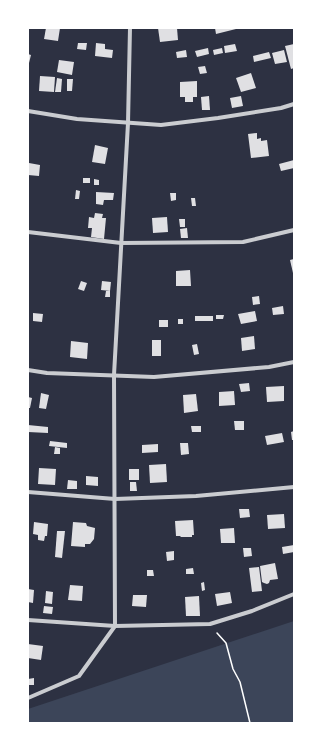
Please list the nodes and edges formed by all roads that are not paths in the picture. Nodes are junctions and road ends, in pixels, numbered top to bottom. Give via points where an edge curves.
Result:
1 (130, 28) edge
2 (294, 104) edge
3 (28, 111) edge
4 (128, 123) junction
5 (294, 230) edge
6 (28, 232) edge
7 (121, 243) junction
8 (294, 362) edge
9 (28, 370) edge
10 (114, 375) junction
11 (294, 487) edge
12 (28, 492) edge
13 (115, 499) junction
14 (294, 594) edge
15 (28, 620) edge
16 (115, 626) junction
17 (28, 698) edge

1 - 4 street
2 - 4 street via 162,126
3 - 4 street via 77,119
4 - 7 street
5 - 7 street via 243,242
6 - 7 street
7 - 10 street
8 - 10 street via 269,367 154,377
9 - 10 street
10 - 13 street
11 - 13 street via 196,496
12 - 13 street
13 - 16 street
14 - 16 street via 210,624
15 - 16 street
16 - 17 street via 79,676

